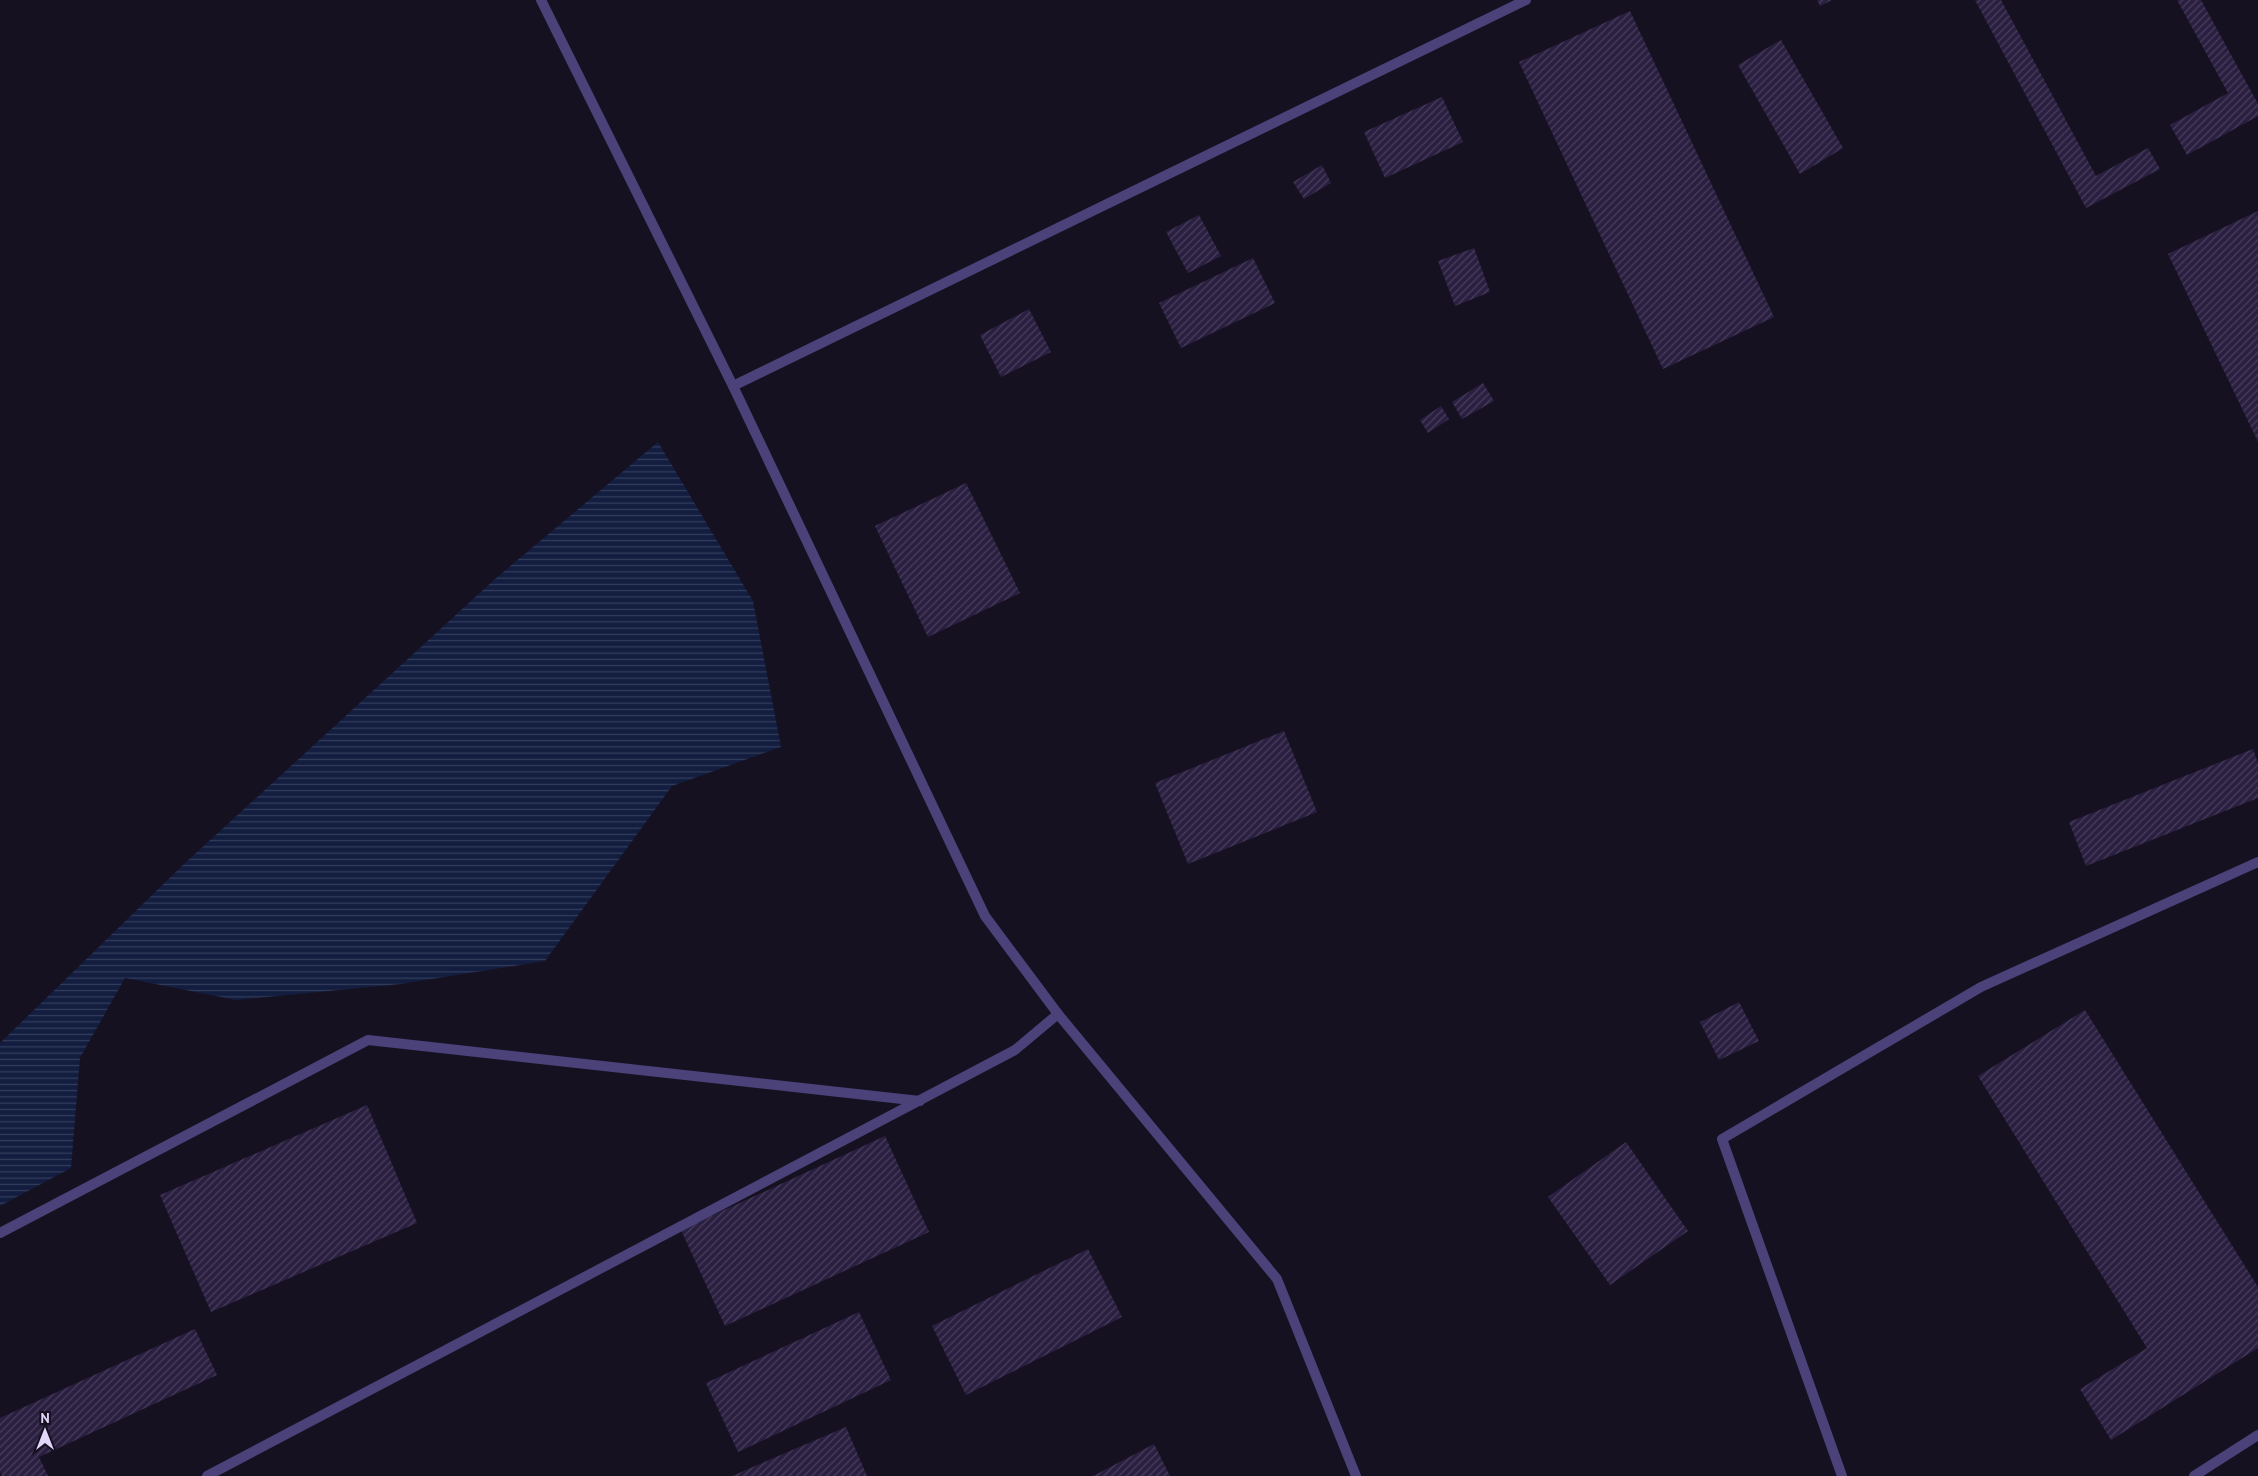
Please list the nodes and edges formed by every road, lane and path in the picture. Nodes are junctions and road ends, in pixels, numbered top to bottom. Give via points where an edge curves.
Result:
1 (541, 0) edge
2 (1526, 0) edge
3 (733, 386) junction
4 (2258, 862) edge
5 (1058, 1014) junction
6 (920, 1101) junction
7 (0, 1233) edge
8 (2258, 1435) edge
9 (207, 1476) edge
10 (1356, 1476) edge
11 (1842, 1476) edge
12 (2194, 1476) edge

1 - 3 street
2 - 3 street
3 - 5 street via 985,916
4 - 11 street via 1981,987 1722,1140
5 - 6 street via 1015,1050
5 - 10 street via 1277,1279
6 - 7 street via 368,1040
6 - 9 street
8 - 12 street

